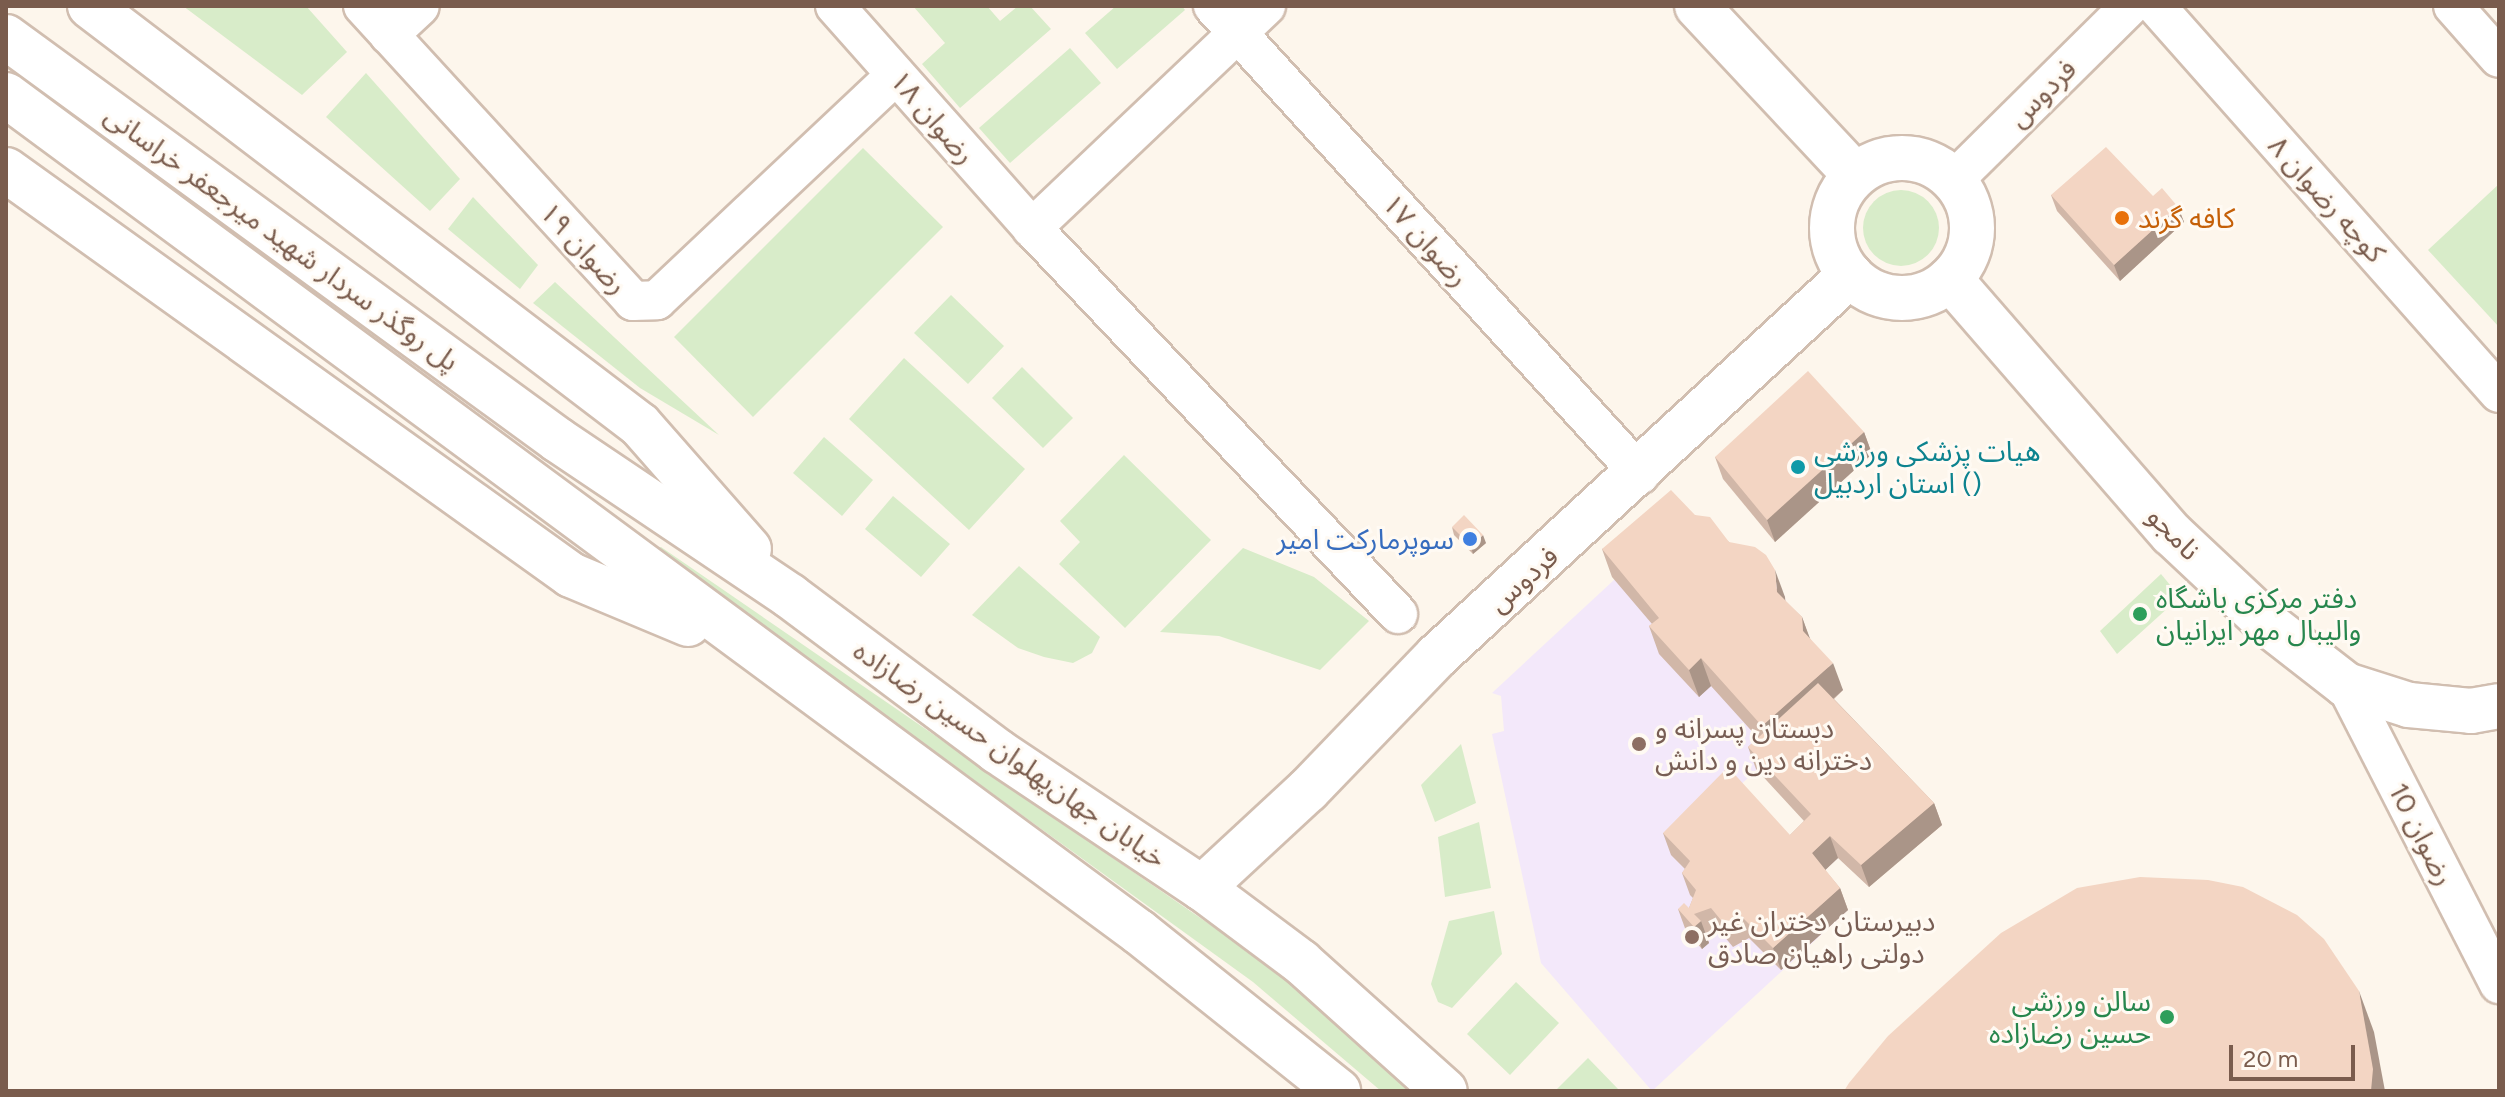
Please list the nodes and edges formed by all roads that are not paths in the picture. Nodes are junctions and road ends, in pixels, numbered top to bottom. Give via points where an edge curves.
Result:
1 (90, 6) edge
2 (363, 6) edge
3 (420, 6) edge
4 (835, 6) edge
5 (1266, 6) edge
6 (1697, 6) edge
7 (2130, 6) edge
8 (2156, 6) edge
9 (2453, 6) edge
10 (1225, 19) edge
11 (389, 35) junction
12 (6, 37) edge
13 (2499, 58) edge
14 (896, 75) junction
15 (6, 95) edge
16 (6, 170) edge
17 (1855, 175) junction
18 (1954, 180) junction
19 (1032, 228) junction
20 (1850, 275) junction
21 (1950, 279) junction
22 (2499, 393) edge
23 (558, 440) joint
24 (1640, 474) junction
25 (790, 596) junction
26 (1398, 614) dead end
27 (754, 651) junction
28 (2346, 685) junction
29 (2499, 706) edge
30 (1202, 888) junction
31 (2499, 984) edge
32 (1338, 1091) edge
33 (1445, 1091) edge

1 - 25 main road via 640,425
2 - 11 street, رضوان ۱۹
3 - 11 street
4 - 14 street, رضوان ۱۸
5 - 10 street
6 - 17 main road
7 - 18 street, فردوس
8 - 22 street, کوچه رضوان ۸
9 - 13 street
10 - 19 street
10 - 24 street, رضوان ۱۷
11 - 14 street, رضوان ۱۹ via 633,301 657,300
12 - 23 main road, پل روگذر سردار شهید میرجعفر خراسانی
14 - 19 street, رضوان ۱۸
15 - 27 main road, پل روگذر سردار شهید میرجعفر خراسانی
16 - 27 main road via 571,575
17 - 18 main road via 1895,158 1927,163
17 - 20 main road via 1833,213 1838,257
18 - 21 main road via 1969,209 1971,241
19 - 26 street, رضوان ۱۸
20 - 21 main road via 1889,297 1932,292
20 - 24 main road, فردوس
21 - 28 main road, نامجو via 2172,534 2269,625
23 - 25 main road, خیابان جهان‌پهلوان حسین رضا‌زاده
24 - 30 main road, فردوس via 1437,656 1308,790
25 - 30 main road, خیابان جهان‌پهلوان حسین رضا‌زاده via 997,751
27 - 32 main road via 1139,932
28 - 29 main road, نامجو via 2409,705 2471,711
28 - 31 street, رضوان 10
30 - 33 main road, خیابان جهان‌پهلوان حسین رضا‌زاده via 1301,962

